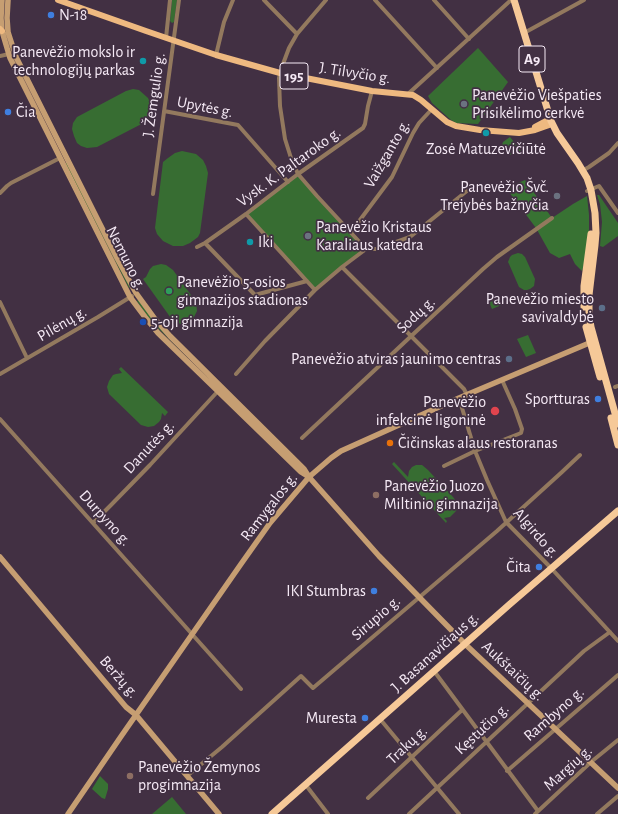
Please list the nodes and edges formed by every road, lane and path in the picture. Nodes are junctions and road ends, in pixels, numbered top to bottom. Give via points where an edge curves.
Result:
1 (2, 0) edge
2 (8, 0) edge
3 (58, 0) edge
4 (170, 0) edge
5 (179, 0) edge
6 (233, 0) edge
7 (264, 0) edge
8 (375, 0) edge
9 (434, 0) edge
10 (511, 0) edge
11 (514, 0) edge
12 (584, 0) edge
13 (323, 1) edge
14 (1, 30) edge
15 (524, 33) junction
16 (297, 34) junction
17 (166, 38) junction
18 (469, 38) junction
19 (174, 41) junction
20 (9, 54) junction
21 (216, 55) junction
22 (0, 56) edge
23 (437, 68) junction
24 (280, 73) junction
25 (372, 91) junction
26 (408, 94) junction
27 (432, 109) junction
28 (164, 111) junction
29 (551, 121) junction
30 (618, 144) edge
31 (60, 158) junction
32 (582, 171) junction
33 (298, 174) junction
34 (288, 182) junction
35 (473, 186) dead end
36 (589, 190) junction
37 (0, 193) edge
38 (153, 194) dead end
39 (618, 213) edge
40 (246, 214) junction
41 (552, 218) dead end
42 (351, 232) junction
43 (205, 243) junction
44 (197, 247) dead end
45 (366, 249) junction
46 (342, 267) junction
47 (307, 281) junction
48 (315, 290) junction
49 (136, 293) junction
50 (130, 297) junction
51 (0, 302) edge
52 (411, 336) junction
53 (592, 342) junction
54 (27, 358) junction
55 (0, 374) edge
56 (236, 374) dead end
57 (502, 380) junction
58 (220, 389) junction
59 (467, 395) junction
60 (459, 398) junction
61 (0, 419) edge
62 (618, 424) edge
63 (302, 438) dead end
64 (618, 445) edge
65 (475, 451) junction
66 (580, 455) dead end
67 (444, 466) dead end
68 (309, 477) junction
69 (329, 499) joint
70 (618, 511) edge
71 (93, 522) junction
72 (506, 522) junction
73 (0, 557) edge
74 (551, 568) junction
75 (419, 597) junction
76 (610, 632) junction
77 (192, 634) junction
78 (618, 641) edge
79 (465, 644) junction
80 (434, 671) junction
81 (618, 675) edge
82 (241, 689) dead end
83 (528, 703) junction
84 (462, 710) junction
85 (136, 715) junction
86 (380, 719) junction
87 (555, 729) junction
88 (618, 740) edge
89 (487, 742) junction
90 (411, 757) junction
91 (591, 762) junction
92 (507, 771) junction
93 (187, 776) junction
94 (305, 784) junction
95 (437, 788) junction
96 (618, 788) edge
97 (618, 796) edge
98 (368, 798) dead end
99 (275, 813) edge
100 (536, 813) edge
101 (68, 814) edge
102 (219, 814) edge
103 (328, 814) edge
104 (409, 814) edge
105 (459, 814) edge
106 (597, 814) edge

1 - 14 main road, Nemuno g.
2 - 49 main road, Nemuno g. via 8,32 16,57
3 - 17 main road, J. Tilvyčio g. / 195
4 - 17 street, J. Žemgulio g.
5 - 19 street, J. Žemgulio g.
6 - 21 street via 224,22
7 - 16 street
8 - 23 street
9 - 18 street
10 - 18 street
11 - 15 highway, A9
12 - 15 street
13 - 16 street
14 - 20 main road, Nemuno g.
15 - 29 highway, A9
16 - 24 street via 285,56
17 - 19 main road, J. Tilvyčio g. / 195
18 - 23 street
19 - 21 main road, J. Tilvyčio g. / 195
19 - 28 street, J. Žemgulio g.
20 - 22 street
20 - 31 main road, Nemuno g.
21 - 24 main road, J. Tilvyčio g. / 195
23 - 26 street
24 - 25 main road, J. Tilvyčio g. / 195
24 - 33 street via 280,106 285,139
25 - 26 main road, J. Tilvyčio g. / 195
25 - 33 street, Vysk. K. Paltaroko g. via 363,128
26 - 27 main road, J. Tilvyčio g. / 195 via 418,97
27 - 29 main road, J. Tilvyčio g. / 195 via 456,126 480,130 519,133
27 - 42 street, Vaižganto g. via 419,123 392,177
28 - 34 street, Upytės g. via 238,125
28 - 38 street, J. Žemgulio g.
29 - 32 highway, A9
30 - 32 street
31 - 37 street via 11,183
31 - 50 main road, Nemuno g.
32 - 36 highway, A9
33 - 34 street, Vysk. K. Paltaroko g.
33 - 42 street
34 - 40 street, Vysk. K. Paltaroko g.
35 - 45 street via 410,237 377,249
36 - 39 street via 599,186
36 - 53 highway, A9 via 595,213 596,233 588,308
40 - 43 street, Vysk. K. Paltaroko g.
40 - 47 street
41 - 52 street, Sodų g. via 497,257
42 - 45 street
43 - 44 street, Vysk. K. Paltaroko g.
43 - 47 street via 255,295
45 - 46 street
46 - 48 street
46 - 52 street
47 - 48 street
48 - 56 street
49 - 50 street, Pilėnų g.
49 - 58 main road, Nemuno g. via 155,319
50 - 54 street, Pilėnų g.
50 - 58 main road, Nemuno g. via 158,333
51 - 54 street
52 - 59 street
52 - 63 street, Sodų g.
53 - 57 main road, Ramygalos g.
53 - 62 highway, A9
53 - 64 highway, A9
54 - 55 street, Pilėnų g.
57 - 59 main road, Ramygalos g.
57 - 65 street via 522,432
58 - 68 main road, Nemuno g. via 294,458
58 - 71 street, Danutės g.
59 - 60 main road, Ramygalos g.
60 - 65 street, Algirdo g.
60 - 68 main road, Ramygalos g. via 341,451
61 - 71 street, Durpyno g.
65 - 67 street
65 - 72 street, Algirdo g.
66 - 72 street, Sirupio g.
68 - 69 main road, Nemuno g.
68 - 77 main road, Ramygalos g. via 270,523
69 - 75 main road, Aukštaičių g.
70 - 74 highway, J. Basanavičiaus g.
71 - 77 street, Durpyno g.
72 - 74 street, Algirdo g.
72 - 75 street, Sirupio g.
73 - 85 main road, Beržų g. via 126,707
74 - 76 street, Algirdo g.
74 - 79 highway, J. Basanavičiaus g.
75 - 79 main road, Aukštaičių g.
75 - 93 street, Sirupio g. via 313,688 301,676
76 - 78 street, Algirdo g.
76 - 83 street, Kęstučio g. via 584,651
77 - 82 street, Durpyno g.
77 - 85 main road, Ramygalos g.
79 - 80 highway, J. Basanavičiaus g.
79 - 83 main road, Aukštaičių g.
80 - 84 street
80 - 86 highway, J. Basanavičiaus g.
81 - 87 street, Rambyno g.
83 - 87 main road, Aukštaičių g.
83 - 89 street, Kęstučio g.
84 - 89 street
84 - 90 street, Trakų g.
85 - 93 main road, Beržų g.
85 - 101 main road, Ramygalos g.
86 - 90 street
86 - 94 highway, J. Basanavičiaus g.
87 - 91 main road, Aukštaičių g.
87 - 92 street, Rambyno g.
88 - 91 street, Margių g.
89 - 92 street
89 - 95 street, Kęstučio g.
90 - 95 street
90 - 98 street, Trakų g.
91 - 96 main road, Aukštaičių g.
91 - 100 street, Margių g.
92 - 100 street
93 - 102 main road, Beržų g.
94 - 99 highway, J. Basanavičiaus g.
94 - 103 street
95 - 104 street, Kęstučio g.
95 - 105 street
97 - 106 street

